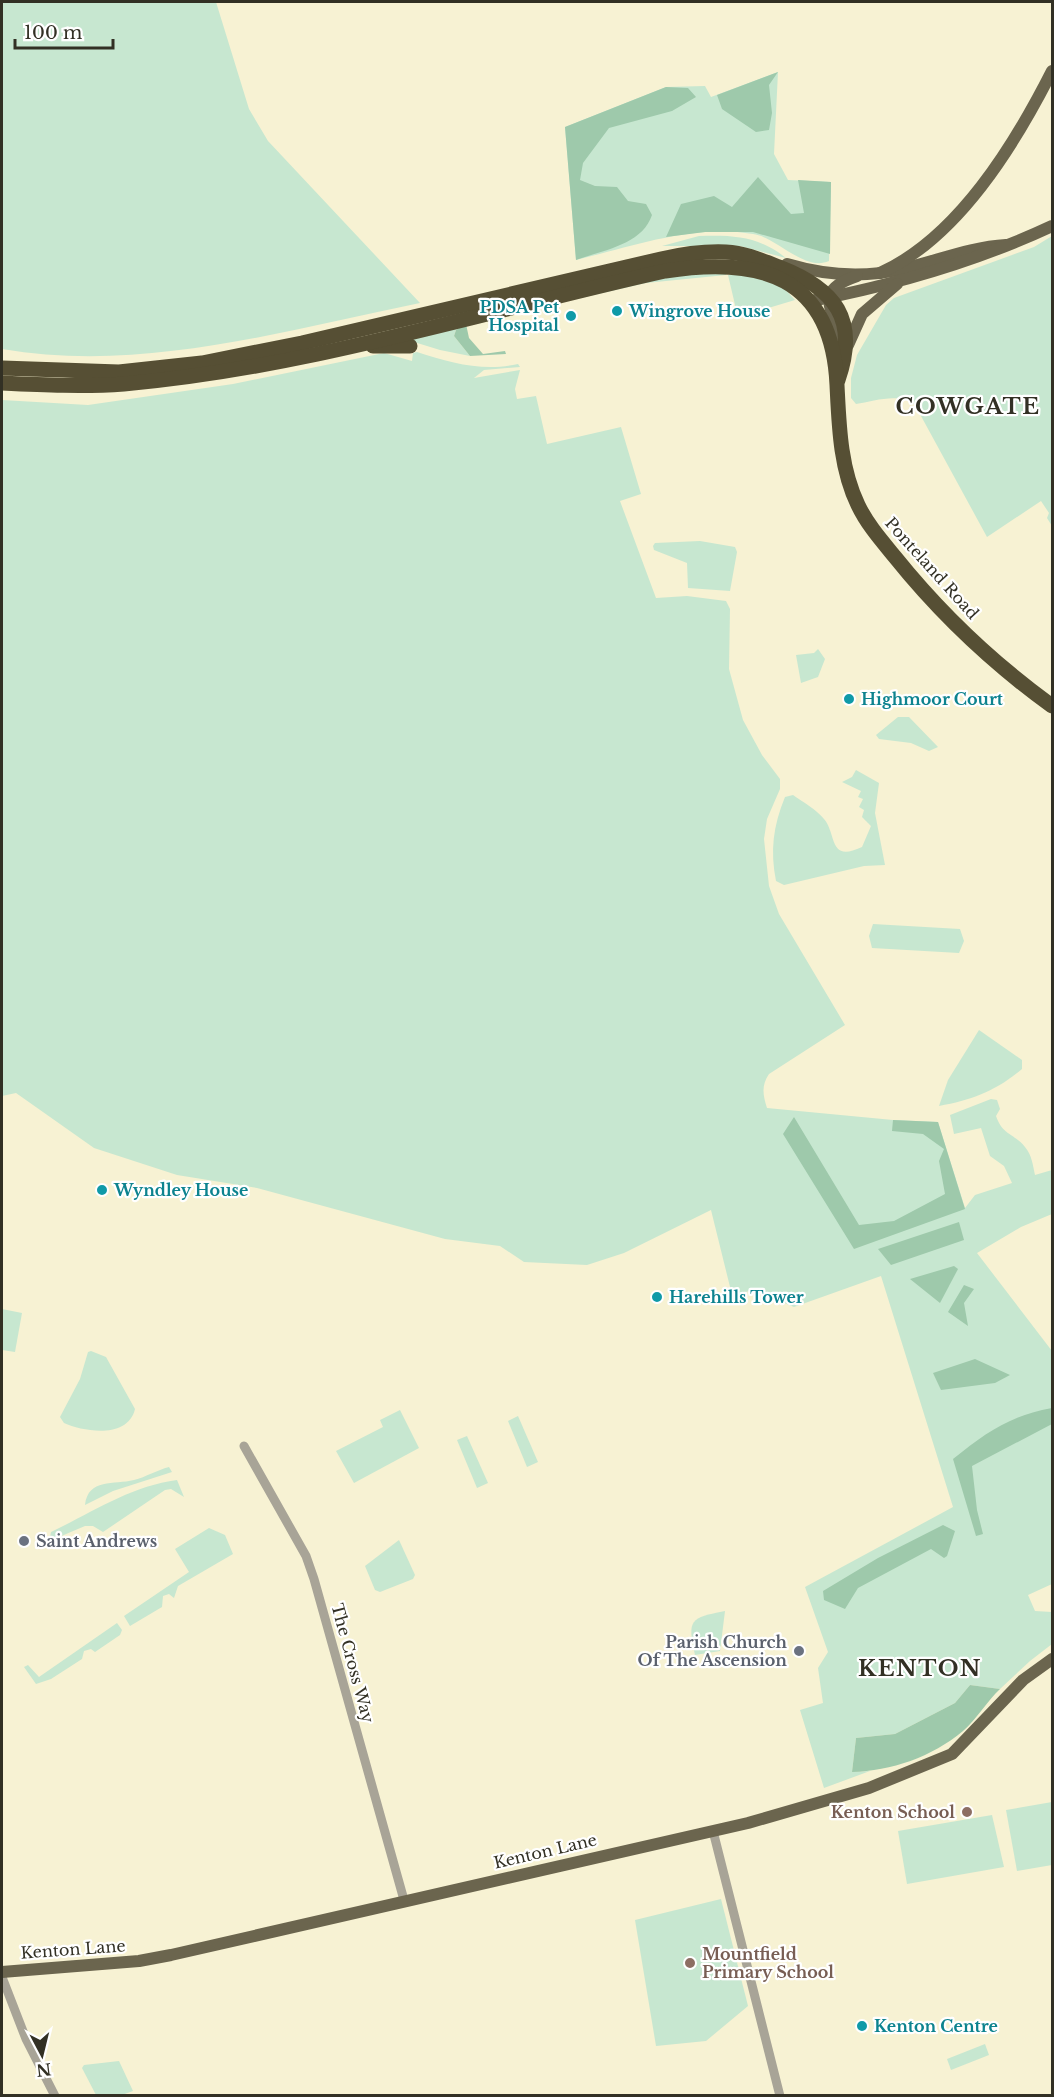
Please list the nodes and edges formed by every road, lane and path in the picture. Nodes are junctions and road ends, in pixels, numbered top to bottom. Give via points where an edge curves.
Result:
1 (1053, 70) edge
2 (1053, 226) edge
3 (940, 230) junction
4 (927, 243) junction
5 (1006, 245) junction
6 (749, 255) junction
7 (935, 264) junction
8 (880, 273) junction
9 (864, 274) junction
10 (903, 280) junction
11 (829, 298) junction
12 (811, 301) junction
13 (848, 345) junction
14 (349, 346) junction
15 (410, 346) dead end
16 (2, 368) edge
17 (836, 376) junction
18 (2, 383) edge
19 (1053, 706) edge
20 (244, 1446) dead end
21 (1053, 1659) edge
22 (713, 1831) junction
23 (404, 1900) junction
24 (2, 1972) edge
25 (2, 1977) edge
26 (55, 2096) edge
27 (780, 2096) edge

1 - 3 main road via 1028,119 996,166
2 - 5 main road
3 - 4 main road
3 - 7 main road
4 - 7 main road
4 - 8 main road
5 - 7 main road
5 - 7 main road
6 - 9 main road via 817,272
6 - 11 highway via 807,279
6 - 16 highway via 700,252 661,259 202,363 119,372
7 - 8 main road
7 - 10 main road
8 - 9 main road
9 - 11 main road via 834,288
10 - 11 main road
10 - 13 main road via 862,314
11 - 12 main road
11 - 13 highway via 845,325
11 - 17 main road via 829,311 841,347
12 - 14 highway via 768,274 703,266 642,276
12 - 17 highway, Ponteland Road via 826,327
13 - 17 highway, Ponteland Road
14 - 15 highway
14 - 18 highway via 254,367 121,384
17 - 19 highway, Ponteland Road via 844,459 853,494 869,525 954,622
20 - 23 street, The Cross Way via 306,1556 314,1578
21 - 22 main road, Kenton Lane via 1023,1680 952,1754 869,1788
22 - 23 main road, Kenton Lane
22 - 27 street
23 - 24 main road, Kenton Lane via 139,1961
25 - 26 street via 26,2039

